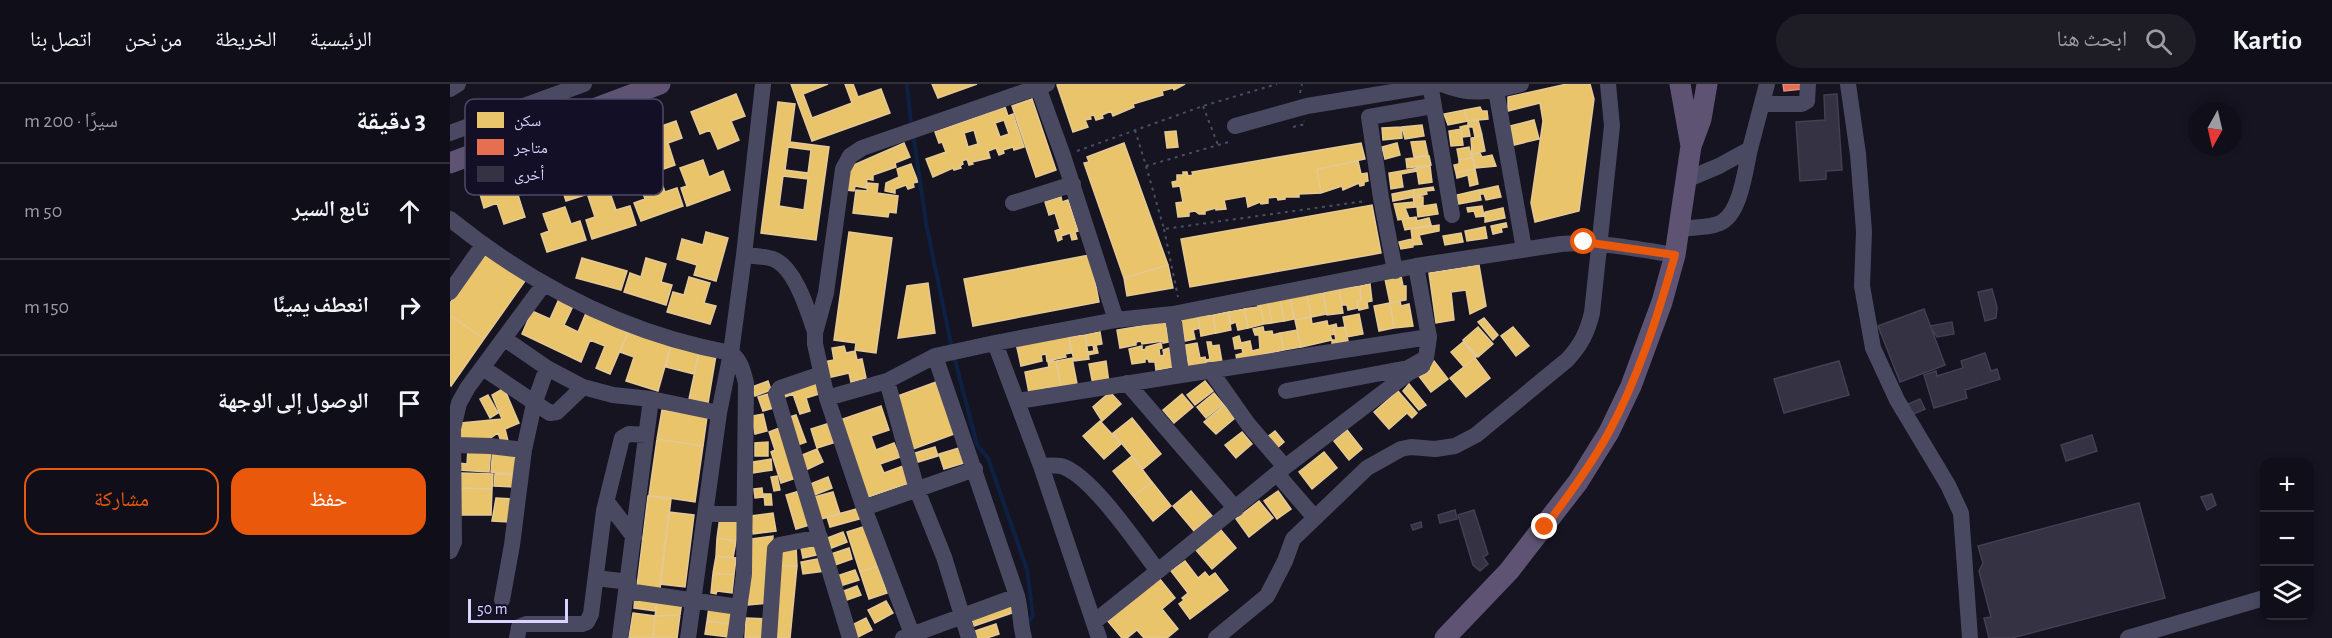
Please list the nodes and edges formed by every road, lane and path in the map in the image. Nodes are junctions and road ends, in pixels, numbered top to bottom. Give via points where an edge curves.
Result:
1 (458, 84) edge
2 (584, 84) edge
3 (660, 84) edge
4 (763, 84) edge
5 (1277, 84) edge
6 (1438, 84) edge
7 (1521, 84) edge
8 (1608, 84) edge
9 (1680, 84) edge
10 (1707, 84) edge
11 (1767, 84) edge
12 (1808, 84) edge
13 (1848, 84) edge
14 (1041, 85) edge
15 (450, 89) edge
16 (1496, 90) junction
17 (543, 99) edge
18 (620, 99) edge
19 (1763, 104) junction
20 (1203, 106) junction
21 (1432, 106) junction
22 (1235, 126) dead end
23 (465, 128) edge
24 (450, 133) edge
25 (1218, 145) dead end
26 (1691, 146) junction
27 (1750, 149) junction
28 (1063, 156) junction
29 (465, 157) edge
30 (450, 163) edge
31 (1146, 166) dead end
32 (1688, 179) junction
33 (1073, 184) junction
34 (1381, 198) junction
35 (1013, 203) dead end
36 (1452, 215) dead end
37 (450, 219) edge
38 (1680, 229) junction
39 (1164, 230) junction
40 (1601, 244) junction
41 (483, 245) junction
42 (1524, 249) junction
43 (744, 255) junction
44 (1675, 255) junction
45 (1416, 266) junction
46 (1395, 271) junction
47 (544, 284) junction
48 (450, 292) edge
49 (1177, 313) junction
50 (1116, 320) junction
51 (815, 333) junction
52 (1429, 337) junction
53 (505, 339) junction
54 (995, 343) junction
55 (731, 353) junction
56 (936, 356) junction
57 (1426, 358) junction
58 (483, 368) junction
59 (547, 368) junction
60 (1210, 370) junction
61 (821, 374) junction
62 (1181, 375) junction
63 (887, 381) junction
64 (1127, 383) junction
65 (583, 387) junction
66 (1286, 391) dead end
67 (827, 398) junction
68 (651, 399) junction
69 (1018, 401) junction
70 (534, 404) junction
71 (719, 413) junction
72 (646, 435) junction
73 (454, 445) junction
74 (524, 450) junction
75 (644, 456) junction
76 (452, 463) edge
77 (1041, 466) junction
78 (975, 469) junction
79 (1281, 471) junction
80 (612, 478) junction
81 (917, 490) junction
82 (607, 502) junction
83 (864, 508) junction
84 (1236, 509) junction
85 (705, 514) junction
86 (745, 514) junction
87 (1315, 518) junction
88 (634, 537) junction
89 (820, 537) junction
90 (450, 551) edge
91 (1158, 571) junction
92 (596, 578) junction
93 (628, 587) junction
94 (1017, 596) junction
95 (2260, 599) edge
96 (502, 600) dead end
97 (693, 600) junction
98 (739, 607) junction
99 (961, 616) junction
100 (1097, 630) edge
101 (907, 636) edge
102 (517, 638) edge
103 (620, 638) edge
104 (688, 638) edge
105 (735, 638) edge
106 (769, 638) edge
107 (850, 638) edge
108 (969, 638) edge
109 (1024, 638) edge
110 (1216, 638) edge
111 (1445, 638) edge
112 (1971, 638) edge
113 (2128, 638) edge

1 - 15 street
2 - 17 street
3 - 18 main road
4 - 43 street
5 - 20 path
6 - 16 street via 1470,93
6 - 21 street
6 - 22 street via 1307,106
7 - 16 street
8 - 40 street via 1612,126
9 - 26 main road
10 - 26 main road
11 - 19 street
12 - 19 street via 1807,101 1802,104
13 - 112 street via 1864,231 1862,286 1873,348 1897,400 1961,513
14 - 28 street
14 - 51 street via 862,148 850,156 840,184 826,293
16 - 42 street
19 - 27 street
20 - 25 path
20 - 28 path
21 - 34 street via 1369,117
21 - 36 street
23 - 24 street
26 - 32 main road
27 - 32 street
27 - 38 street via 1737,205 1730,216 1720,224
28 - 33 street
29 - 30 main road
31 - 39 path
32 - 38 main road
33 - 35 street
33 - 50 street
34 - 39 path
34 - 46 street
37 - 41 street
38 - 44 main road
39 - 49 path
40 - 42 street via 1584,242
40 - 44 street
40 - 87 street via 1588,332 1567,360 1476,435 1455,446 1411,447 1384,457 1367,468
41 - 47 street
41 - 48 street
42 - 45 street
43 - 51 street via 773,259 784,267 808,309
43 - 55 street
44 - 111 main road via 1648,343 1609,432 1545,527
45 - 46 street
45 - 52 street
46 - 49 street
47 - 53 street
47 - 55 street via 639,329
49 - 50 street
49 - 62 street
50 - 54 street
51 - 61 street
52 - 57 street
52 - 60 street
53 - 58 street
53 - 59 street
54 - 56 street
54 - 69 street
55 - 71 street
55 - 86 street via 742,368 746,383
56 - 63 street
56 - 78 street
57 - 66 street via 1408,368
57 - 79 street via 1417,370
58 - 70 street
58 - 73 street via 459,403
59 - 65 street
59 - 70 street
60 - 62 street
60 - 79 street
61 - 67 street
61 - 89 street via 776,391
62 - 64 street
63 - 67 street
63 - 81 street
64 - 69 street
64 - 84 street
65 - 68 street
65 - 70 street via 557,412 550,413
67 - 83 street
68 - 71 street
68 - 72 street
69 - 77 street
70 - 74 street
71 - 85 street
72 - 75 street
72 - 80 street via 624,436
73 - 74 street
73 - 76 street
74 - 96 street
75 - 80 street
75 - 88 street
76 - 90 street via 454,542
77 - 91 street via 1062,466 1094,489
77 - 100 street
78 - 81 street
78 - 94 street
79 - 84 street
79 - 87 street
80 - 82 street
81 - 83 street
81 - 99 street via 944,557
82 - 88 street
82 - 92 street
83 - 101 street
84 - 91 street
85 - 86 street
85 - 97 street
86 - 98 street
87 - 110 street via 1293,539 1267,596
88 - 93 street
89 - 106 street via 775,549
89 - 107 street
91 - 100 street
92 - 93 street
92 - 102 street via 587,622 526,624 519,627
93 - 97 street
93 - 103 street
94 - 99 street
94 - 109 street
95 - 113 street
97 - 98 street
97 - 104 street
98 - 105 street
99 - 101 street
99 - 108 street

